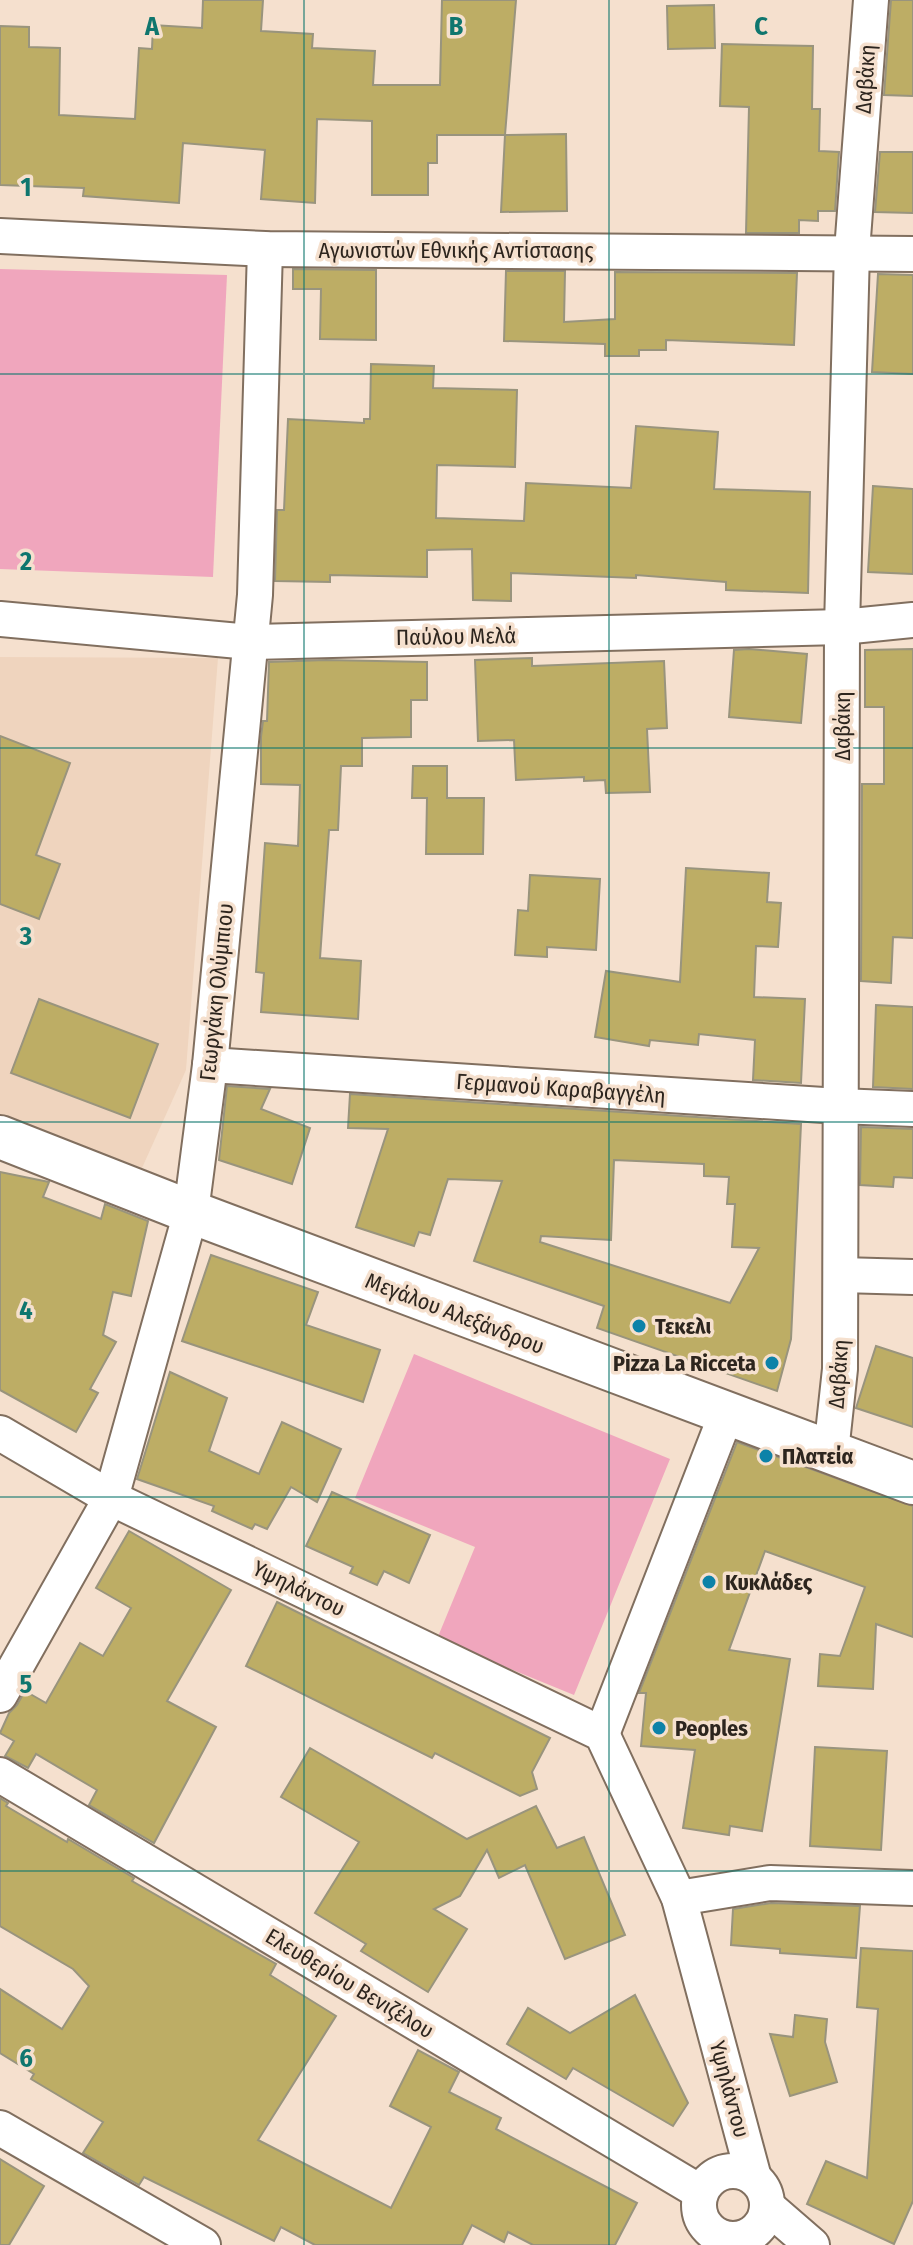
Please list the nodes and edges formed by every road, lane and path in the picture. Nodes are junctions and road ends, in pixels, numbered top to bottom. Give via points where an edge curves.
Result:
1 (871, 0) edge
2 (0, 236) edge
3 (265, 249) junction
4 (852, 251) junction
5 (913, 254) edge
6 (0, 619) edge
7 (913, 620) edge
8 (842, 627) junction
9 (250, 642) junction
10 (210, 1065) junction
11 (839, 1106) junction
12 (913, 1109) edge
13 (0, 1137) edge
14 (191, 1212) junction
15 (841, 1275) junction
16 (913, 1277) edge
17 (726, 1415) junction
18 (0, 1433) edge
19 (831, 1452) junction
20 (913, 1483) edge
21 (111, 1498) junction
22 (0, 1695) edge
23 (602, 1734) junction
24 (0, 1775) edge
25 (913, 1888) edge
26 (679, 1898) junction
27 (0, 2128) edge
28 (700, 2192) junction
29 (761, 2192) junction
30 (726, 2242) edge
31 (203, 2245) edge
32 (812, 2245) edge

1 - 4 street, Δαβάκη
2 - 3 street, Αγωνιστών Εθνικής Αντίστασης
3 - 4 street, Αγωνιστών Εθνικής Αντίστασης
3 - 9 street, Γεωργάκη Ολύμπιου
4 - 5 street, Αγωνιστών Εθνικής Αντίστασης
4 - 8 street, Δαβάκη
6 - 9 street, Παύλου Μελά
7 - 8 street, Παύλου Μελά
8 - 9 street, Παύλου Μελά
8 - 11 street, Δαβάκη
9 - 10 street, Γεωργάκη Ολύμπιου
10 - 11 street, Γερμανού Καραβαγγέλη
10 - 14 street, Γεωργάκη Ολύμπιου
11 - 12 street, Γερμανού Καραβαγγέλη
11 - 15 street, Δαβάκη
13 - 14 street, Μεγάλου Αλεξάνδρου
14 - 17 street, Μεγάλου Αλεξάνδρου
14 - 21 street, Γεωργάκη Ολύμπιου
15 - 16 street
15 - 19 street, Δαβάκη via 840,1369
17 - 19 street, Μεγάλου Αλεξάνδρου
17 - 23 street
18 - 21 street, Υψηλάντου
19 - 20 street, Μεγάλου Αλεξάνδρου
21 - 22 street, Γεωργάκη Ολύμπιου
21 - 23 street, Υψηλάντου
23 - 26 street, Υψηλάντου
24 - 28 street, Ελευθερίου Βενιζέλου
25 - 26 street via 770,1883
26 - 29 street, Υψηλάντου
27 - 31 street
28 - 29 street via 715,2175 735,2171
28 - 30 street via 703,2222
29 - 30 street via 765,2217 759,2227
29 - 32 street

